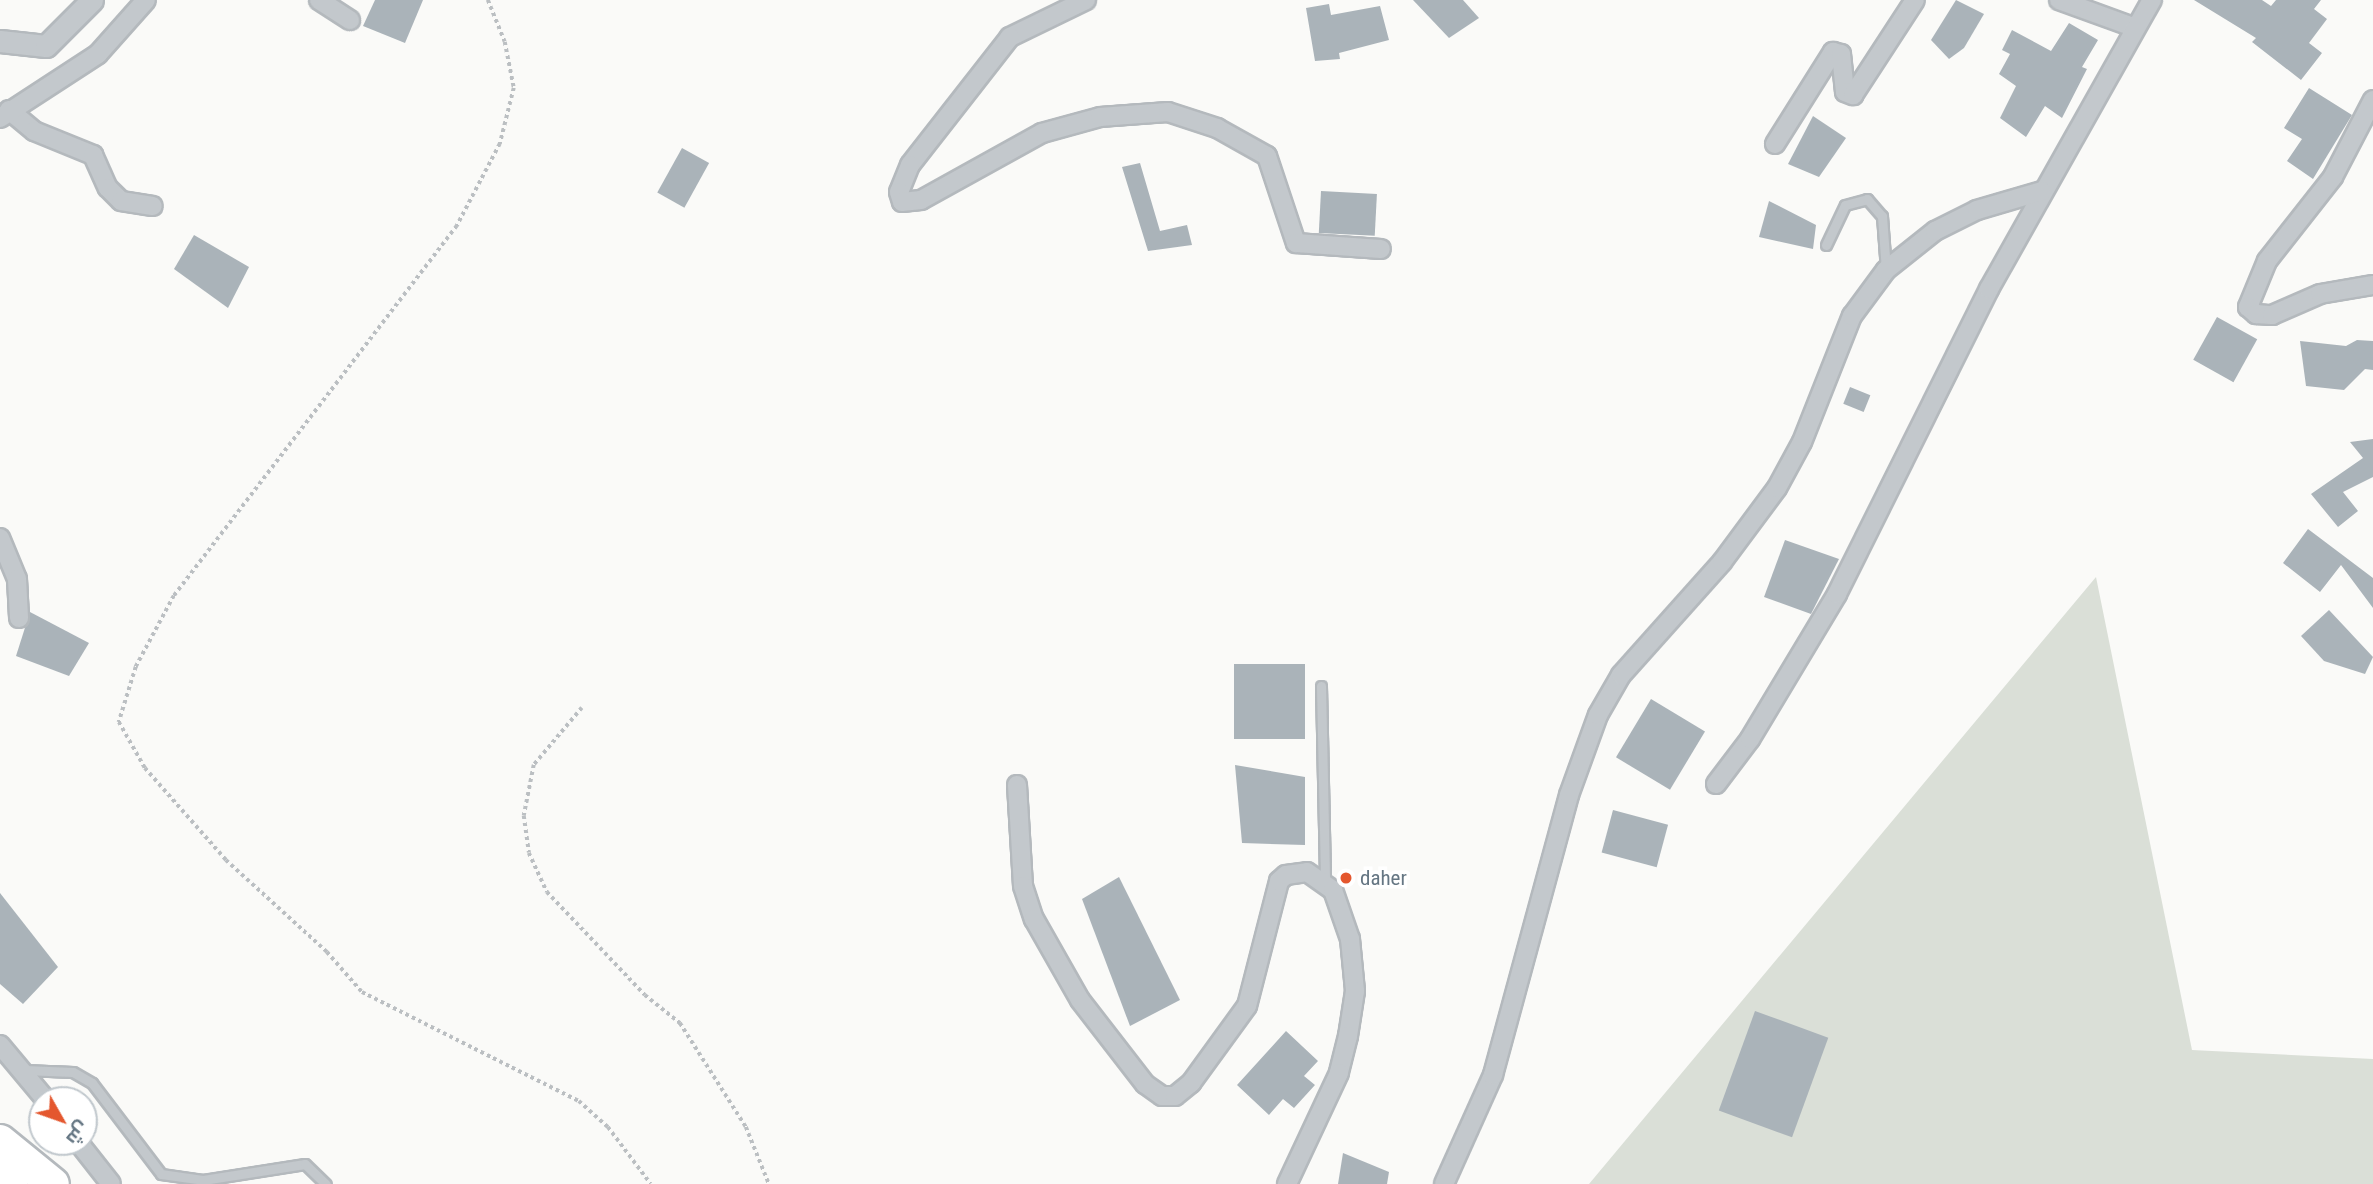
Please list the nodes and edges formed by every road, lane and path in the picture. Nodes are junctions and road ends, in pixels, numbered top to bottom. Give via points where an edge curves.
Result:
1 (77, 0) edge
2 (92, 0) edge
3 (146, 0) edge
4 (319, 0) edge
5 (488, 0) edge
6 (1086, 0) edge
7 (1915, 0) edge
8 (2059, 0) edge
9 (2144, 3) edge
10 (350, 20) dead end
11 (2133, 27) junction
12 (0, 28) edge
13 (0, 41) edge
14 (2373, 100) edge
15 (4, 114) edge
16 (1775, 144) dead end
17 (2042, 191) junction
18 (153, 206) dead end
19 (1826, 245) dead end
20 (1381, 249) dead end
21 (1886, 270) junction
22 (2373, 285) edge
23 (0, 538) edge
24 (19, 618) dead end
25 (1321, 686) dead end
26 (582, 708) dead end
27 (1716, 784) dead end
28 (1017, 785) dead end
29 (1325, 880) junction
30 (0, 1045) edge
31 (24, 1070) junction
32 (36, 1086) edge
33 (0, 1141) edge
34 (89, 1156) edge
35 (0, 1176) edge
36 (11, 1184) edge
37 (53, 1184) edge
38 (111, 1184) edge
39 (326, 1184) edge
40 (651, 1184) edge
41 (769, 1184) edge
42 (1287, 1184) edge
43 (1444, 1184) edge

1 - 12 street via 41,34
2 - 13 street via 46,46
3 - 15 street via 97,54
4 - 10 street
5 - 40 path via 505,42 514,88 500,144 457,226 174,596 136,667 119,722 145,768 226,860 327,952 362,992 579,1101 608,1127
6 - 20 street via 1010,37 909,165 899,192 902,202 921,200 1042,133 1100,117 1168,112 1217,128 1267,156 1296,243
7 - 16 street via 1853,95 1845,92 1840,54 1833,52
8 - 11 street
9 - 11 street
11 - 17 street
14 - 22 street via 2333,177 2267,261 2248,307 2256,314 2272,315 2320,294
15 - 18 street via 93,155 108,188 121,201
17 - 21 street via 1977,210 1935,231
17 - 27 street via 1837,594 1750,739
19 - 21 lane via 1845,205 1867,200 1882,216
21 - 43 street via 1852,316 1802,442 1777,488 1722,562 1621,675 1598,715 1569,796 1493,1075
23 - 24 street via 17,579
25 - 29 lane
26 - 41 path via 534,765 524,816 529,853 547,892 645,995 680,1023 746,1127
28 - 29 street via 1023,886 1034,919 1080,1000 1145,1084 1162,1096 1175,1096 1191,1083 1247,1006 1279,881 1297,871
29 - 42 street via 1346,920 1355,991 1339,1073
30 - 31 street
31 - 32 street
31 - 39 lane via 73,1072 92,1083 161,1174 202,1180 304,1164
33 - 37 highway
34 - 38 street
35 - 36 highway

